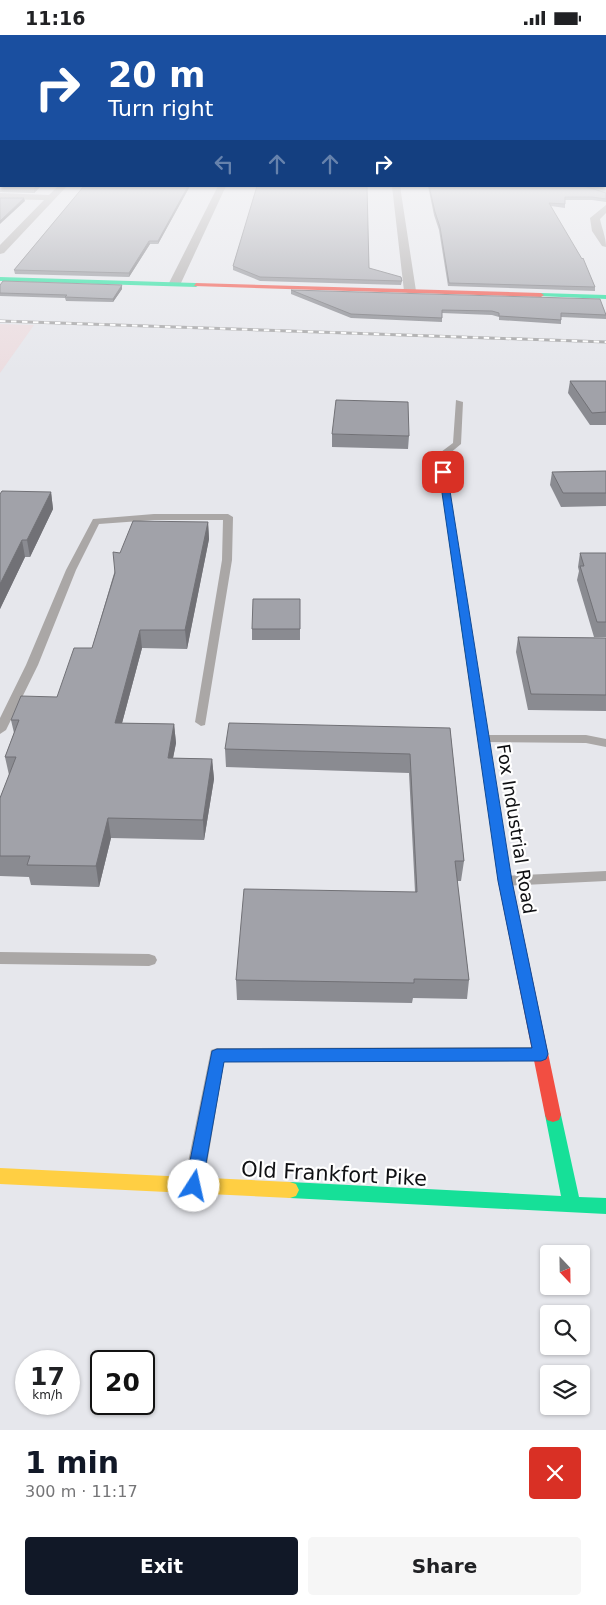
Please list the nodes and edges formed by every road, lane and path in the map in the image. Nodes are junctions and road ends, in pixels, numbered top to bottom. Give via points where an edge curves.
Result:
1 (9, 241) edge
2 (195, 241) edge
3 (403, 241) edge
4 (0, 251) edge
5 (0, 279) edge
6 (175, 283) junction
7 (410, 291) junction
8 (606, 297) edge
9 (459, 402) dead end
10 (440, 457) joint
11 (201, 722) dead end
12 (0, 730) edge
13 (484, 739) junction
14 (606, 743) edge
15 (606, 876) edge
16 (505, 881) junction
17 (0, 958) edge
18 (149, 960) dead end
19 (541, 1054) junction
20 (0, 1177) edge
21 (194, 1186) junction
22 (572, 1205) junction
23 (606, 1206) edge

1 - 4 street
2 - 6 street
3 - 7 street
5 - 6 street
6 - 7 street
7 - 8 street
9 - 10 lane via 457,444
10 - 13 street, Fox Industrial Road
11 - 12 lane via 227,561 228,517 96,521
13 - 14 lane via 586,739
13 - 16 street, Fox Industrial Road
15 - 16 lane
16 - 19 street, Fox Industrial Road
17 - 18 lane
19 - 21 lane via 217,1055
19 - 22 street, Fox Industrial Road
20 - 21 street, Old Frankfort Pike
21 - 22 street, Old Frankfort Pike
22 - 23 street, Old Frankfort Pike

